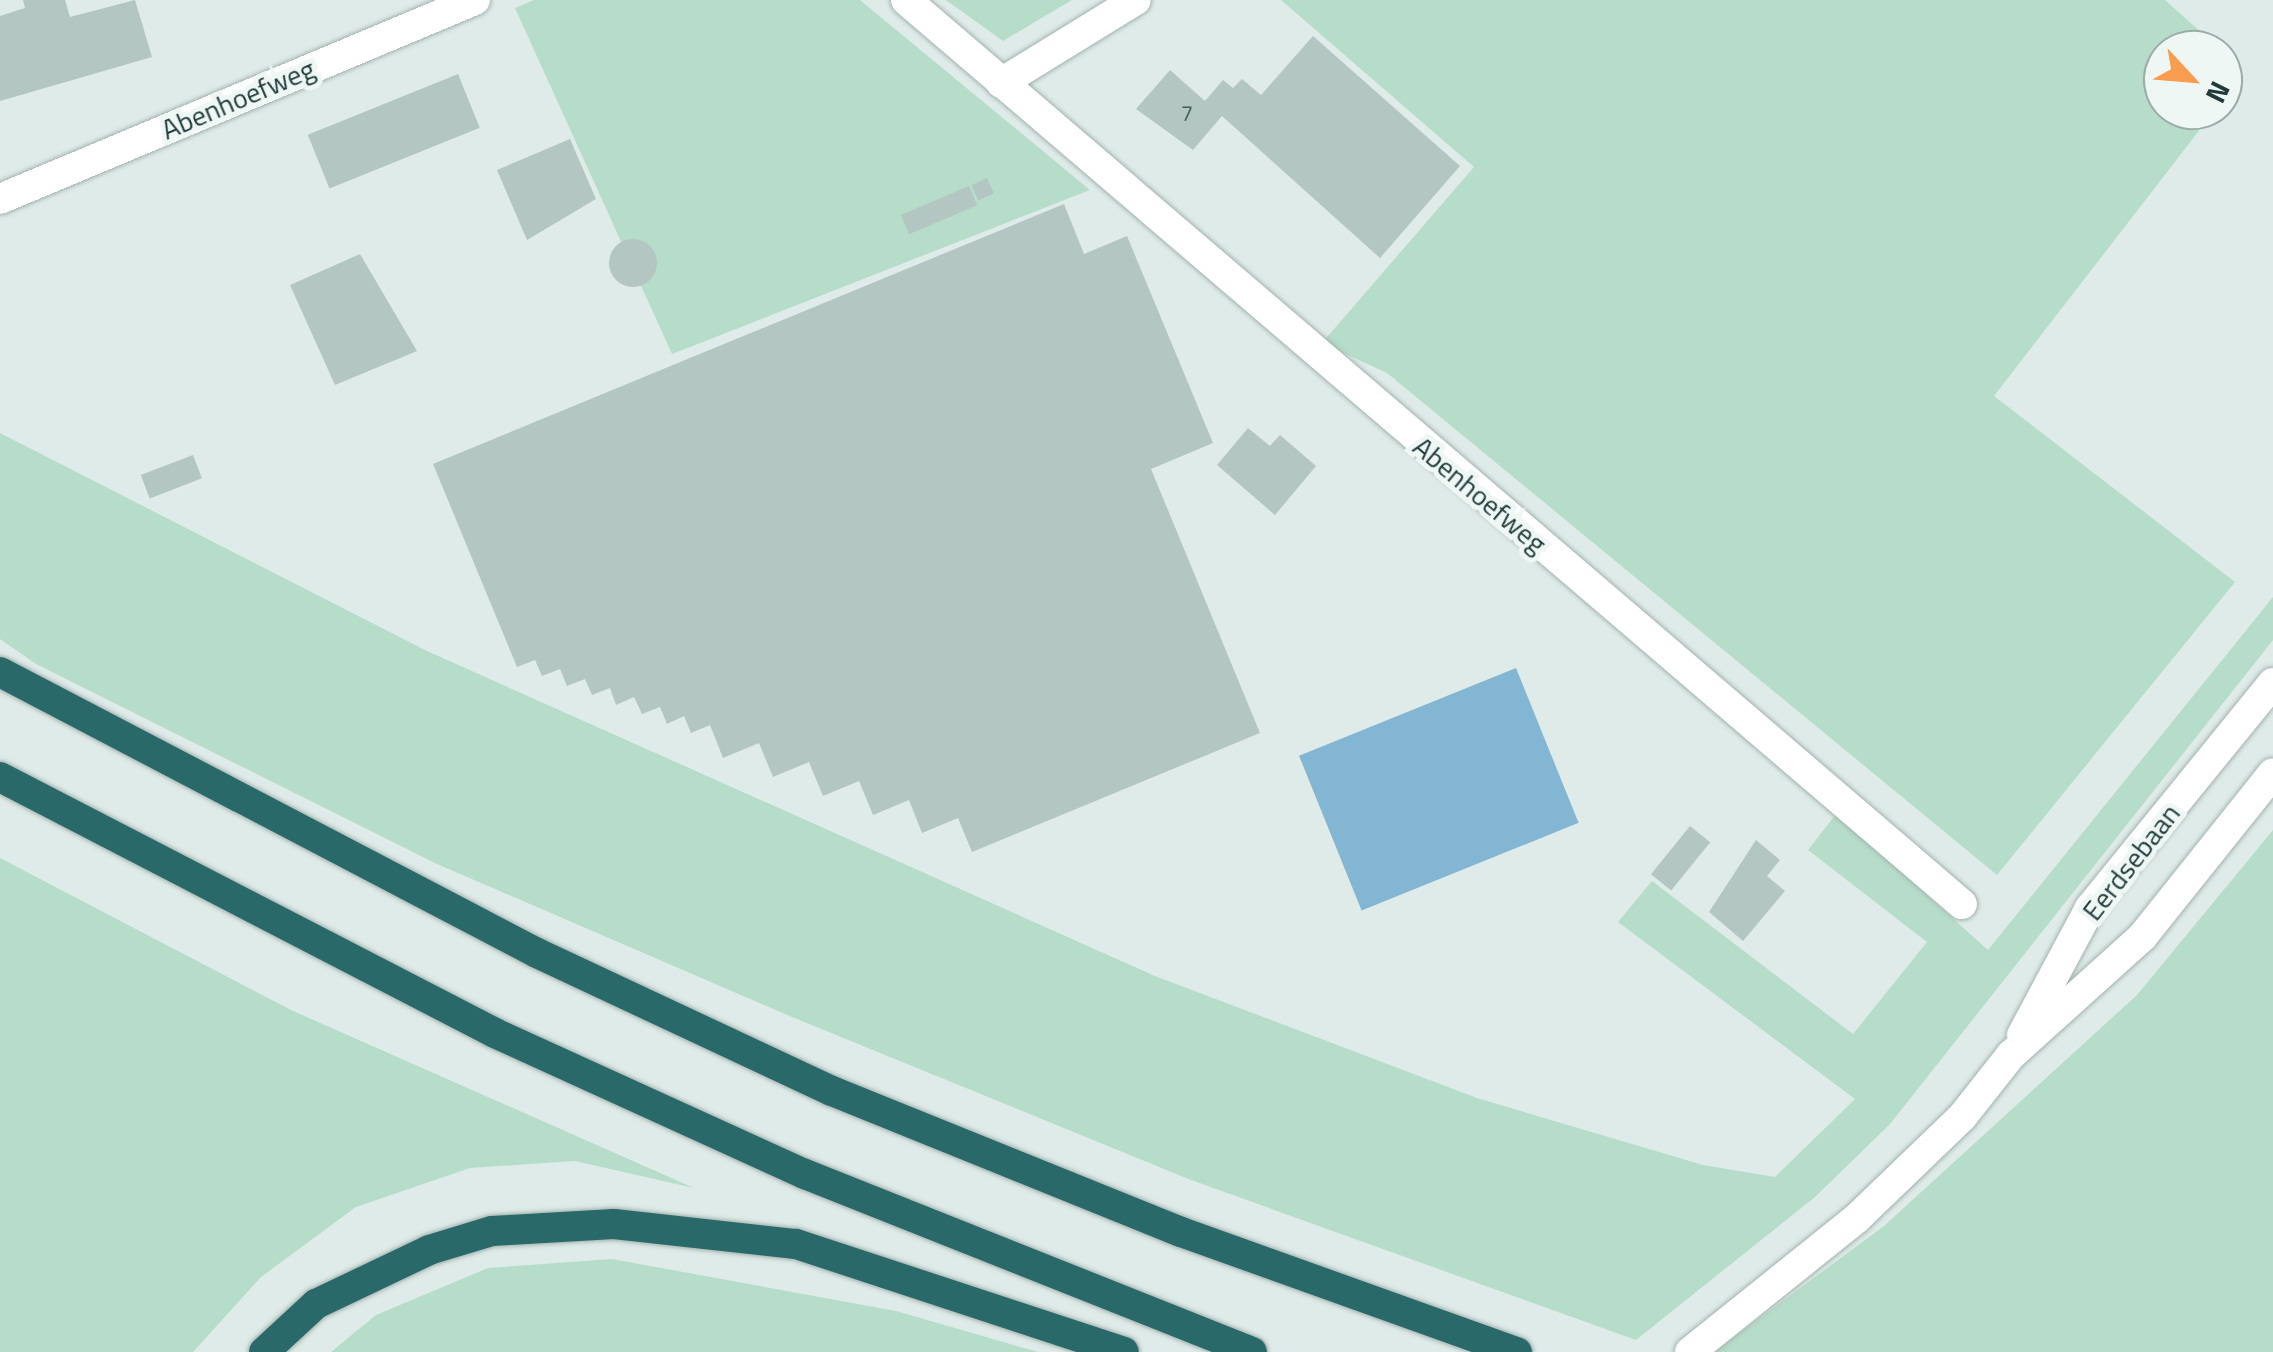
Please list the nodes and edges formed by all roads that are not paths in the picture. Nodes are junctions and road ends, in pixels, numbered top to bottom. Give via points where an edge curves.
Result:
1 (476, 0) edge
2 (906, 0) edge
3 (1136, 0) edge
4 (1001, 83) junction
5 (0, 199) edge
6 (0, 672) edge
7 (2273, 683) edge
8 (2273, 774) edge
9 (0, 777) edge
10 (1962, 904) dead end
11 (2011, 1055) junction
12 (1512, 1350) edge
13 (264, 1352) edge
14 (1124, 1352) edge
15 (1252, 1352) edge
16 (1690, 1352) edge

1 - 5 street, Abenhoefweg
2 - 4 street, Abenhoefweg
3 - 4 street
4 - 10 street, Abenhoefweg
6 - 12 highway via 504,936 832,1092 1180,1232
7 - 11 street, Eerdsebaan via 2090,908
8 - 11 street, Eerdsebaan via 2143,936
9 - 15 highway via 495,1033 805,1174
11 - 16 street, Eerdsebaan via 1962,1117 1857,1218
13 - 14 highway via 316,1304 429,1250 492,1231 614,1224 796,1244

